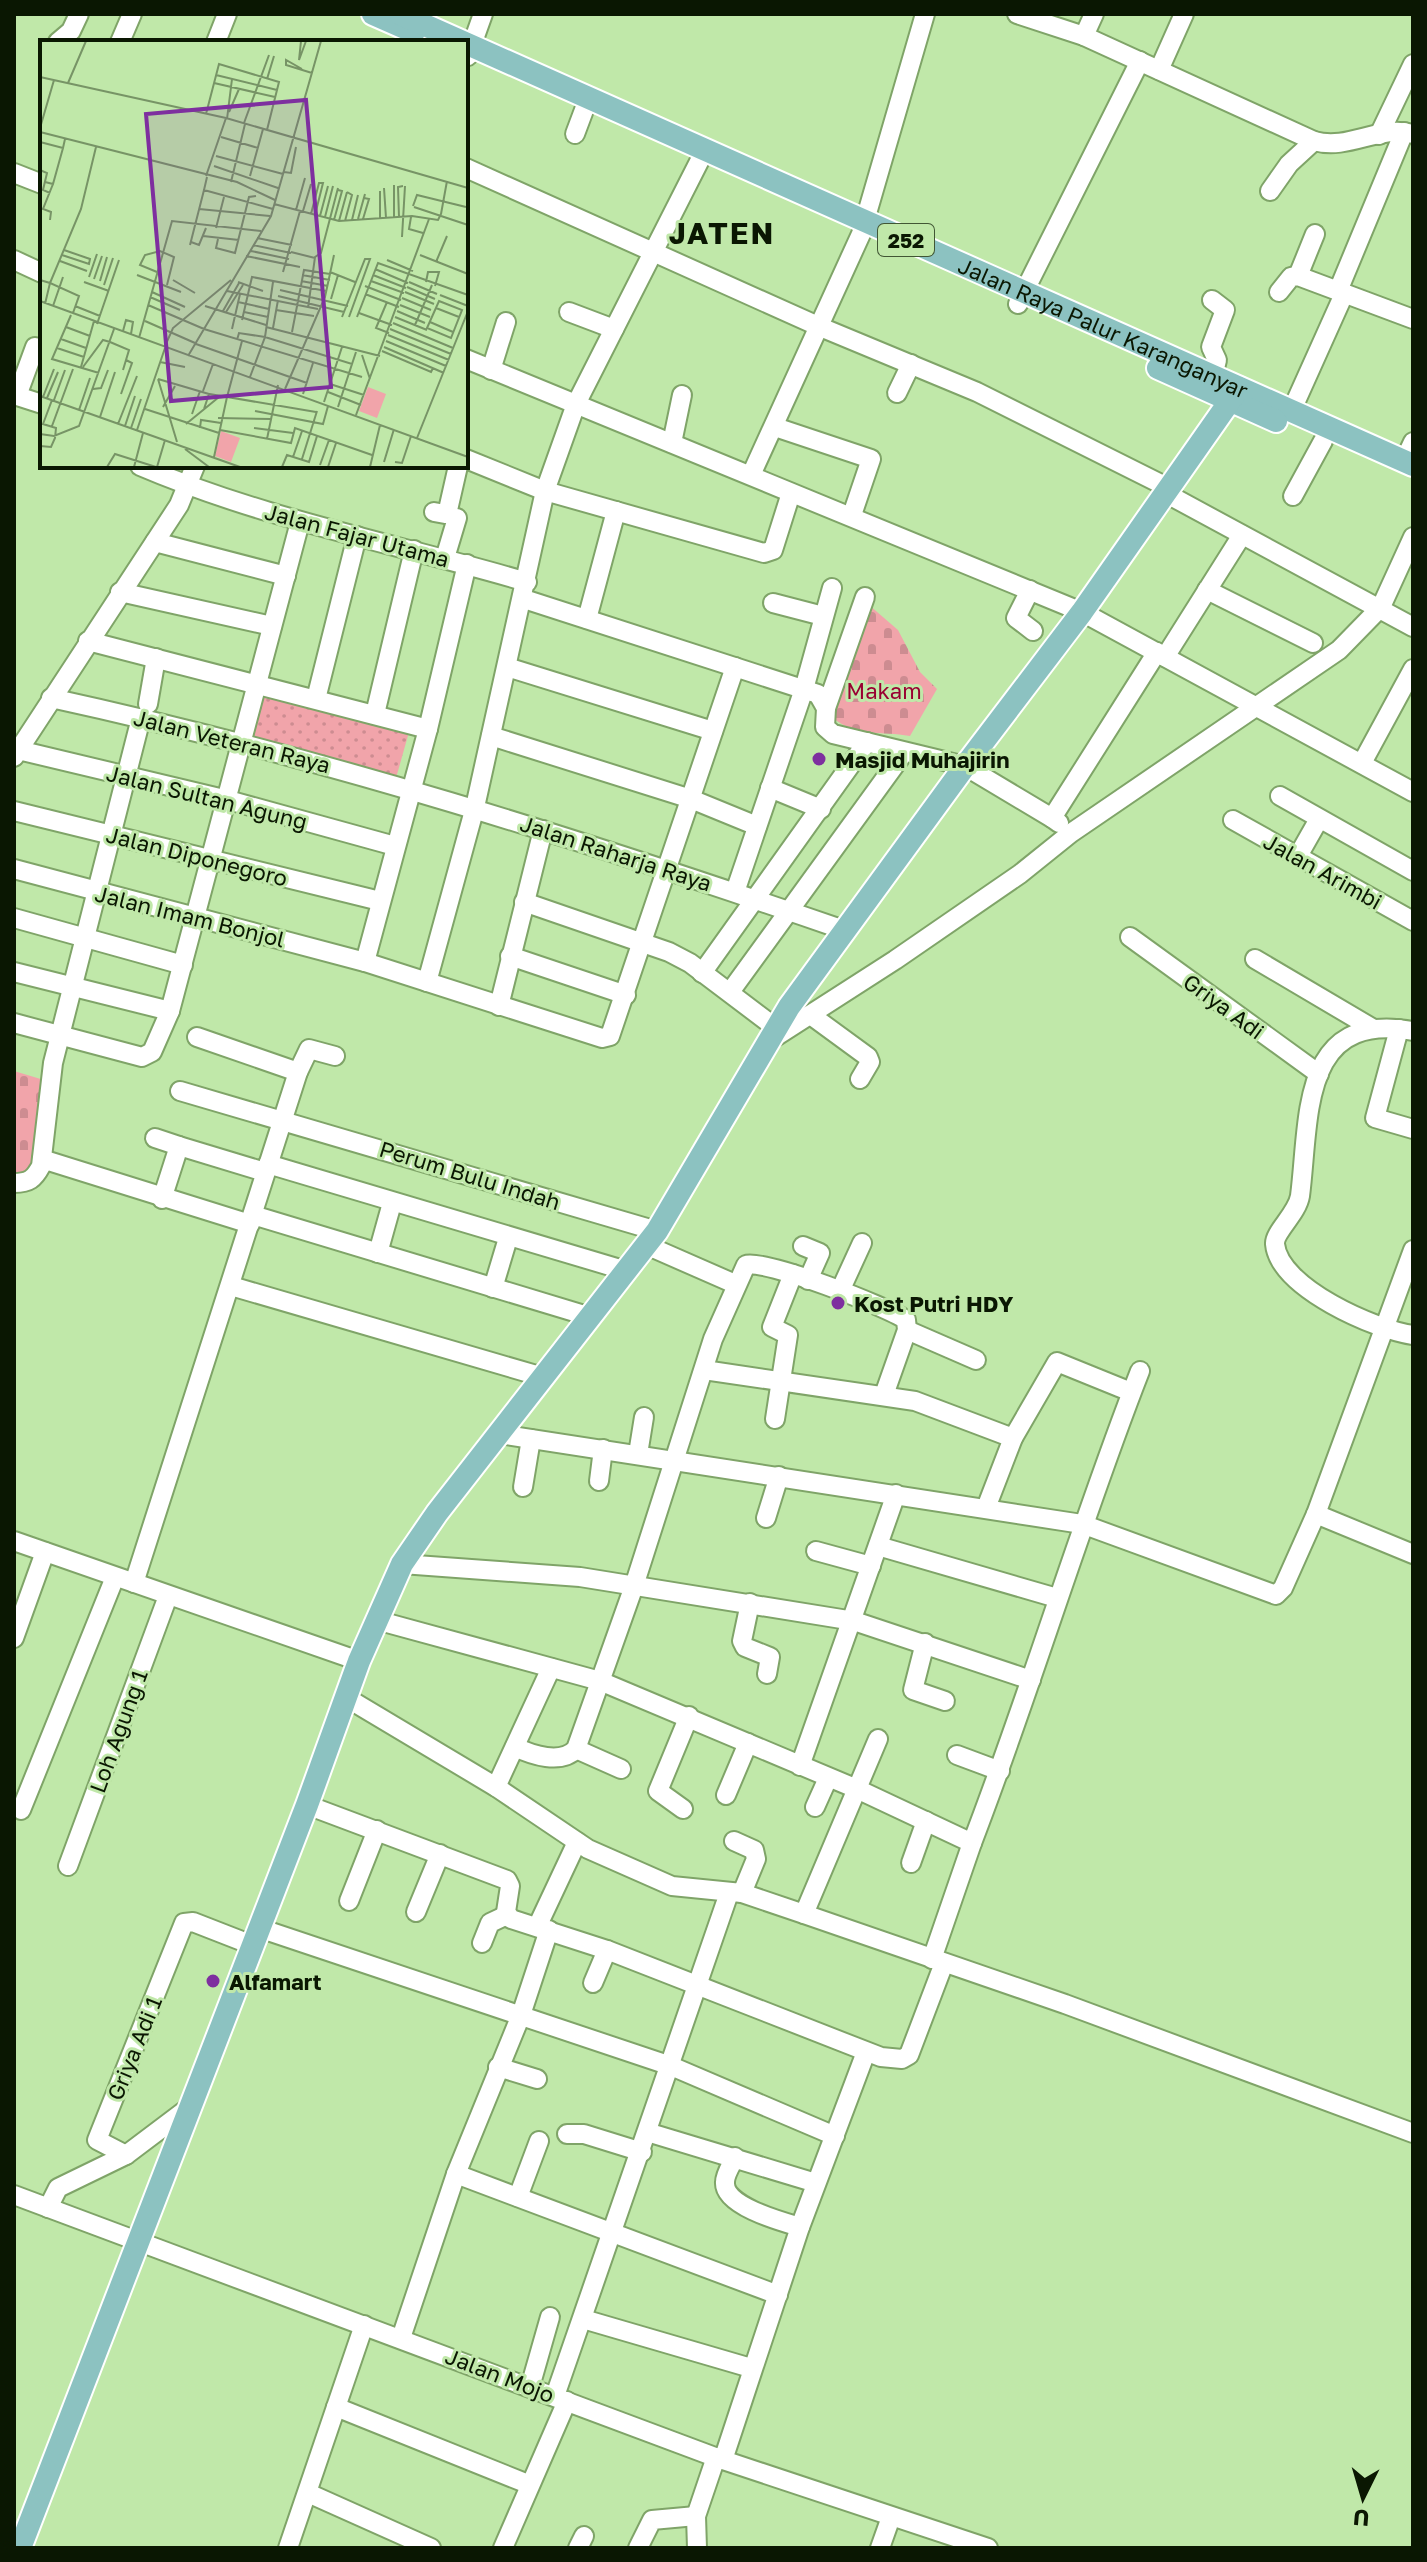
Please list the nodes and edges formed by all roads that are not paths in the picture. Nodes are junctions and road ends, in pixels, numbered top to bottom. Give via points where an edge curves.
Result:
1 (79, 14) edge
2 (132, 14) edge
3 (227, 14) edge
4 (373, 14) edge
5 (925, 14) edge
6 (1017, 14) edge
7 (1094, 14) edge
8 (1184, 14) edge
9 (399, 24) edge
10 (1084, 36) junction
11 (474, 39) edge
12 (60, 40) edge
13 (121, 40) edge
14 (217, 40) edge
15 (433, 40) edge
16 (1140, 61) junction
17 (1413, 64) edge
18 (1159, 70) junction
19 (584, 110) junction
20 (1408, 133) edge
21 (575, 134) dead end
22 (1379, 135) junction
23 (1314, 141) junction
24 (703, 156) junction
25 (468, 169) edge
26 (14, 173) edge
27 (40, 183) edge
28 (1270, 191) dead end
29 (866, 218) junction
30 (1315, 234) dead end
31 (655, 251) junction
32 (14, 260) edge
33 (40, 272) edge
34 (1298, 276) junction
35 (1026, 289) junction
36 (1279, 292) dead end
37 (1341, 292) junction
38 (1212, 300) dead end
39 (569, 312) dead end
40 (1412, 317) edge
41 (506, 322) dead end
42 (818, 326) junction
43 (614, 329) junction
44 (35, 347) dead end
45 (468, 360) edge
46 (911, 364) junction
47 (491, 370) junction
48 (1213, 376) junction
49 (897, 393) dead end
50 (1235, 394) junction
51 (16, 395) edge
52 (682, 395) dead end
53 (40, 403) edge
54 (576, 404) junction
55 (1295, 405) junction
56 (775, 427) junction
57 (1323, 441) junction
58 (672, 443) junction
59 (468, 460) edge
60 (1408, 461) edge
61 (145, 468) edge
62 (194, 468) edge
63 (458, 468) edge
64 (751, 475) junction
65 (187, 486) junction
66 (545, 491) junction
67 (1169, 491) junction
68 (791, 493) junction
69 (1293, 496) dead end
70 (616, 511) junction
71 (434, 512) dead end
72 (852, 515) junction
73 (457, 518) dead end
74 (300, 522) junction
75 (1242, 535) junction
76 (357, 536) junction
77 (1413, 537) edge
78 (155, 542) junction
79 (414, 550) junction
80 (445, 558) junction
81 (467, 564) junction
82 (286, 576) junction
83 (832, 588) dead end
84 (526, 590) junction
85 (1030, 590) junction
86 (1207, 590) junction
87 (120, 592) junction
88 (865, 597) dead end
89 (773, 603) dead end
90 (1381, 607) junction
91 (1082, 612) junction
92 (823, 616) junction
93 (587, 619) junction
94 (272, 626) junction
95 (1413, 627) edge
96 (1033, 631) dead end
97 (88, 641) junction
98 (1313, 643) dead end
99 (1161, 654) junction
100 (156, 658) junction
101 (507, 667) junction
102 (735, 667) junction
103 (1413, 669) edge
104 (258, 685) junction
105 (804, 689) junction
106 (51, 698) junction
107 (316, 699) junction
108 (1258, 705) junction
109 (826, 708) junction
110 (144, 711) junction
111 (375, 714) junction
112 (428, 729) junction
113 (713, 731) junction
114 (491, 736) junction
115 (243, 742) junction
116 (867, 742) junction
117 (15, 752) edge
118 (900, 758) dead end
119 (1362, 763) junction
120 (965, 766) junction
121 (124, 777) junction
122 (412, 788) junction
123 (770, 788) junction
124 (1413, 792) edge
125 (1280, 796) dead end
126 (691, 799) junction
127 (228, 800) junction
128 (475, 807) junction
129 (821, 809) junction
130 (14, 811) edge
131 (1052, 818) junction
132 (1319, 819) junction
133 (1233, 820) dead end
134 (757, 826) junction
135 (543, 830) junction
136 (1071, 833) junction
137 (110, 835) junction
138 (395, 846) junction
139 (1298, 856) junction
140 (213, 859) junction
141 (14, 869) edge
142 (668, 870) junction
143 (1413, 871) edge
144 (97, 892) junction
145 (735, 892) junction
146 (756, 899) junction
147 (380, 901) junction
148 (524, 902) junction
149 (788, 911) junction
150 (197, 916) junction
151 (14, 918) edge
152 (1413, 921) edge
153 (844, 930) junction
154 (1130, 937) dead end
155 (84, 939) junction
156 (645, 942) junction
157 (510, 956) junction
158 (1255, 959) dead end
159 (365, 962) junction
160 (183, 965) junction
161 (14, 972) edge
162 (702, 973) junction
163 (427, 982) junction
164 (72, 987) junction
165 (730, 992) junction
166 (626, 995) junction
167 (499, 1006) junction
168 (170, 1011) junction
169 (812, 1016) junction
170 (14, 1023) edge
171 (1372, 1028) junction
172 (1406, 1030) edge
173 (773, 1035) junction
174 (59, 1036) junction
175 (197, 1037) dead end
176 (335, 1056) dead end
177 (298, 1072) junction
178 (1319, 1074) junction
179 (860, 1079) dead end
180 (180, 1091) dead end
181 (283, 1120) junction
182 (1413, 1129) edge
183 (155, 1138) dead end
184 (179, 1146) junction
185 (42, 1159) junction
186 (267, 1168) junction
187 (14, 1183) edge
188 (162, 1199) junction
189 (392, 1203) junction
190 (251, 1220) junction
191 (508, 1238) junction
192 (651, 1238) junction
193 (862, 1243) dead end
194 (803, 1246) dead end
195 (1413, 1250) edge
196 (378, 1253) junction
197 (627, 1271) junction
198 (800, 1277) junction
199 (735, 1284) junction
200 (231, 1286) junction
201 (493, 1288) junction
202 (840, 1291) junction
203 (591, 1317) junction
204 (1383, 1328) junction
205 (907, 1330) junction
206 (1413, 1335) edge
207 (976, 1360) dead end
208 (704, 1370) junction
209 (1140, 1371) dead end
210 (543, 1377) junction
211 (781, 1380) junction
212 (1131, 1392) junction
213 (884, 1395) junction
214 (644, 1417) dead end
215 (775, 1419) dead end
216 (499, 1434) junction
217 (1013, 1438) junction
218 (531, 1439) junction
219 (603, 1449) junction
220 (638, 1454) junction
221 (675, 1460) junction
222 (779, 1476) junction
223 (599, 1481) dead end
224 (523, 1487) dead end
225 (896, 1494) junction
226 (986, 1508) junction
227 (1316, 1514) junction
228 (766, 1518) dead end
229 (1082, 1524) junction
230 (14, 1541) edge
231 (878, 1546) junction
232 (816, 1551) dead end
233 (45, 1552) junction
234 (1413, 1554) edge
235 (402, 1564) junction
236 (871, 1566) junction
237 (115, 1577) junction
238 (134, 1583) junction
239 (634, 1586) junction
240 (168, 1596) junction
241 (1057, 1598) junction
242 (750, 1603) junction
243 (376, 1620) junction
244 (854, 1621) junction
245 (14, 1638) edge
246 (925, 1643) junction
247 (359, 1661) junction
248 (551, 1668) junction
249 (767, 1674) dead end
250 (1031, 1680) junction
251 (600, 1681) junction
252 (347, 1698) junction
253 (945, 1701) dead end
254 (689, 1716) junction
255 (878, 1739) dead end
256 (748, 1743) junction
257 (515, 1747) junction
258 (576, 1749) junction
259 (957, 1755) dead end
260 (800, 1766) junction
261 (621, 1769) dead end
262 (1000, 1771) junction
263 (828, 1778) junction
264 (496, 1787) junction
265 (857, 1789) junction
266 (726, 1795) dead end
267 (307, 1805) junction
268 (815, 1807) dead end
269 (683, 1809) dead end
270 (21, 1810) dead end
271 (926, 1821) junction
272 (377, 1830) junction
273 (734, 1841) dead end
274 (577, 1842) junction
275 (972, 1843) junction
276 (440, 1854) junction
277 (911, 1863) dead end
278 (68, 1866) dead end
279 (735, 1893) junction
280 (349, 1901) dead end
281 (416, 1912) dead end
282 (804, 1914) junction
283 (507, 1915) junction
284 (544, 1928) junction
285 (256, 1936) junction
286 (482, 1943) dead end
287 (607, 1950) junction
288 (938, 1961) junction
289 (593, 1983) dead end
290 (696, 1988) junction
291 (521, 2015) junction
292 (866, 2052) junction
293 (671, 2066) junction
294 (498, 2067) junction
295 (537, 2079) dead end
296 (187, 2109) junction
297 (647, 2132) junction
298 (1413, 2133) edge
299 (567, 2134) dead end
300 (835, 2136) junction
301 (539, 2141) dead end
302 (642, 2152) junction
303 (126, 2155) junction
304 (735, 2157) junction
305 (456, 2174) junction
306 (816, 2183) junction
307 (14, 2195) edge
308 (518, 2197) junction
309 (50, 2202) junction
310 (800, 2227) junction
311 (613, 2233) junction
312 (138, 2242) junction
313 (778, 2295) junction
314 (550, 2317) dead end
315 (583, 2319) junction
316 (364, 2325) junction
317 (401, 2338) junction
318 (751, 2368) junction
319 (530, 2387) junction
320 (561, 2399) junction
321 (336, 2407) junction
322 (719, 2458) junction
323 (528, 2484) junction
324 (308, 2493) junction
325 (696, 2516) junction
326 (891, 2517) junction
327 (20, 2548) edge
328 (288, 2548) edge
329 (431, 2548) edge
330 (503, 2548) edge
331 (638, 2548) edge
332 (697, 2548) edge
333 (880, 2548) edge
334 (988, 2548) edge

1 - 12 street
2 - 13 street
3 - 14 street
4 - 9 main road, Jalan Raya Palur Karanganyar / 252
5 - 29 street
6 - 10 street
7 - 10 street
8 - 18 street
9 - 11 main road, Jalan Raya Palur Karanganyar / 252
9 - 15 main road, Jalan Raya Palur Karanganyar / 252
10 - 16 street
11 - 19 main road, Jalan Raya Palur Karanganyar / 252
11 - 24 main road, Jalan Raya Palur Karanganyar / 252
16 - 18 street
16 - 35 street
17 - 22 street
18 - 23 street
19 - 21 street
19 - 24 main road, Jalan Raya Palur Karanganyar / 252
20 - 22 street via 1393,130
20 - 37 street
22 - 23 street via 1335,144
23 - 28 street
24 - 29 main road, Jalan Raya Palur Karanganyar / 252
24 - 31 street
25 - 31 street
26 - 27 street
29 - 35 main road, Jalan Raya Palur Karanganyar / 252
29 - 42 street
30 - 34 street
31 - 42 street
31 - 43 street
32 - 33 street
34 - 36 street
34 - 37 street
35 - 48 main road, Jalan Raya Palur Karanganyar / 252
35 - 50 main road, Jalan Raya Palur Karanganyar / 252
37 - 40 street
37 - 55 street
38 - 48 street via 1225,310 1210,350 1217,360
39 - 43 street
41 - 47 street
42 - 46 street
42 - 56 street
43 - 54 street
44 - 51 street
45 - 47 street
46 - 49 street
46 - 67 street via 977,392
47 - 54 street
48 - 50 main road, Jalan Raya Palur Karanganyar / 252
50 - 55 main road, Jalan Raya Palur Karanganyar / 252
50 - 57 main road, Jalan Raya Palur Karanganyar / 252
50 - 67 main road
51 - 53 street
52 - 58 street
54 - 58 street
54 - 66 street
55 - 60 main road, Jalan Raya Palur Karanganyar / 252
56 - 64 street
56 - 72 street via 871,459
57 - 60 main road, Jalan Raya Palur Karanganyar / 252
57 - 69 street
58 - 64 street
59 - 66 street
61 - 65 street, Jalan Fajar Utama
62 - 65 street
63 - 71 street via 448,510
64 - 68 street
65 - 74 street, Jalan Fajar Utama
65 - 78 street
66 - 70 street
66 - 84 street
67 - 75 street
67 - 91 main road
68 - 70 street via 770,554
68 - 72 street
70 - 93 street
72 - 85 street
73 - 80 street
74 - 76 street, Jalan Fajar Utama
74 - 82 street
75 - 86 street
75 - 90 street
76 - 79 street, Jalan Fajar Utama
76 - 107 street
77 - 90 street
78 - 82 street
78 - 87 street
79 - 80 street, Jalan Fajar Utama
79 - 111 street
80 - 81 street, Jalan Fajar Utama
81 - 84 street, Jalan Fajar Utama
81 - 112 street
82 - 94 street
83 - 92 street
84 - 93 street, Jalan Fajar Utama
84 - 101 street
85 - 91 street
85 - 96 street via 1016,618
86 - 98 street
86 - 99 street
87 - 94 street
87 - 97 street
88 - 109 street
89 - 92 street
90 - 95 street
90 - 108 street via 1339,650
91 - 99 street
91 - 120 main road
92 - 105 street
93 - 102 street, Jalan Fajar Utama
94 - 104 street
97 - 100 street
97 - 106 street
99 - 108 street
99 - 131 street
100 - 104 street
100 - 110 street
101 - 113 street
101 - 114 street
102 - 105 street, Jalan Fajar Utama
102 - 113 street
103 - 119 street
104 - 107 street
104 - 115 street
105 - 109 street via 821,696
105 - 123 street
106 - 110 street, Jalan Veteran Raya
106 - 117 street
107 - 111 street
108 - 119 street
108 - 136 street
109 - 116 street via 828,730
110 - 115 street, Jalan Veteran Raya
110 - 121 street
111 - 112 street
112 - 122 street
113 - 126 street
114 - 126 street
114 - 128 street
115 - 122 street, Jalan Veteran Raya
115 - 127 street
116 - 120 street
116 - 129 street
117 - 121 street, Jalan Sultan Agung
118 - 149 street
119 - 124 street
120 - 131 street
120 - 153 main road
121 - 127 street, Jalan Sultan Agung
121 - 137 street
122 - 128 street, Jalan Veteran Raya
122 - 138 street
123 - 129 street
123 - 134 street
125 - 132 street
126 - 134 street
126 - 142 street
127 - 138 street, Jalan Sultan Agung
127 - 140 street
128 - 135 street, Jalan Raharja Raya
128 - 163 street
129 - 146 street
130 - 137 street, Jalan Diponegoro
131 - 136 street
132 - 139 street
132 - 143 street
133 - 139 street, Jalan Arimbi
134 - 145 street
135 - 142 street, Jalan Raharja Raya
135 - 148 street
136 - 169 street via 1020,874
137 - 140 street, Jalan Diponegoro
137 - 144 street
138 - 147 street
139 - 152 street, Jalan Arimbi
140 - 147 street, Jalan Diponegoro
140 - 150 street
141 - 144 street, Jalan Imam Bonjol
142 - 145 street, Jalan Raharja Raya
142 - 156 street
144 - 150 street, Jalan Imam Bonjol
144 - 155 street
145 - 146 street, Jalan Raharja Raya
146 - 149 street, Jalan Raharja Raya
146 - 162 street
147 - 159 street
148 - 156 street
148 - 157 street
149 - 153 street, Jalan Raharja Raya
149 - 165 street
150 - 159 street, Jalan Imam Bonjol
150 - 160 street
151 - 155 street
153 - 173 main road
154 - 178 street, Griya Adi
155 - 160 street
155 - 164 street
156 - 162 street
156 - 166 street
157 - 166 street
157 - 167 street
158 - 171 street
159 - 163 street, Jalan Imam Bonjol
160 - 168 street
161 - 164 street
162 - 165 street
163 - 167 street, Jalan Imam Bonjol
164 - 168 street
164 - 174 street
165 - 173 street
166 - 167 street, Jalan Imam Bonjol via 614,1030 602,1038
168 - 174 street via 147,1057
169 - 173 street
169 - 179 street via 868,1057
170 - 174 street
171 - 172 street
171 - 178 street via 1342,1040
172 - 182 street via 1375,1118
173 - 192 main road
174 - 185 street
175 - 177 street
176 - 177 street via 309,1049
177 - 181 street
178 - 204 street via 1305,1132 1300,1197 1275,1244 1303,1286
180 - 181 street, Perum Bulu Indah
181 - 186 street
181 - 192 street, Perum Bulu Indah
183 - 184 street
184 - 186 street
184 - 188 street
185 - 187 street via 35,1178
185 - 188 street
186 - 189 street
186 - 190 street
188 - 190 street
189 - 191 street
189 - 196 street
190 - 196 street
190 - 200 street
191 - 197 street
191 - 201 street
192 - 197 main road
192 - 199 street, Perum Bulu Indah
193 - 202 street
194 - 198 street via 820,1253
195 - 204 street
196 - 201 street
197 - 203 main road
198 - 199 street via 751,1262
198 - 202 street
198 - 211 street via 772,1327 789,1336
199 - 208 street
200 - 210 street
200 - 238 street
201 - 203 street
202 - 205 street via 900,1316
203 - 210 main road
204 - 206 street
204 - 227 street
205 - 207 street
205 - 213 street
208 - 211 street
208 - 221 street
209 - 212 street
210 - 216 main road
211 - 213 street
211 - 215 street
212 - 217 street via 1057,1362
212 - 229 street
213 - 217 street via 925,1404
214 - 220 street
216 - 218 street
216 - 235 main road
217 - 226 street
218 - 219 street
218 - 224 street
219 - 220 street
219 - 223 street
220 - 221 street
221 - 222 street
221 - 239 street
222 - 225 street
222 - 228 street
225 - 226 street
225 - 231 street
226 - 229 street
227 - 229 street via 1283,1588 1272,1595
227 - 234 street
229 - 241 street
230 - 233 street
231 - 236 street
231 - 241 street
232 - 236 street
233 - 237 street
233 - 245 street
235 - 239 street via 522,1570
235 - 243 main road
236 - 244 street
237 - 238 street
237 - 270 street
238 - 240 street
239 - 242 street
239 - 251 street
240 - 247 street
240 - 278 street, Loh Agung 1
241 - 250 street
242 - 244 street
242 - 249 street via 742,1641 770,1657
243 - 247 main road
243 - 248 street
244 - 246 street
244 - 260 street
246 - 250 street
246 - 253 street via 913,1690
247 - 252 main road
248 - 251 street
248 - 257 street
250 - 262 street
251 - 254 street
251 - 258 street
252 - 264 street
252 - 267 main road
254 - 256 street
254 - 269 street via 658,1791
255 - 265 street
256 - 260 street
256 - 266 street
257 - 258 street via 566,1757
257 - 264 street
258 - 261 street
259 - 262 street
260 - 263 street
262 - 275 street
263 - 265 street
263 - 268 street
264 - 274 street
265 - 271 street
265 - 282 street
267 - 272 street
267 - 285 main road
271 - 275 street
271 - 277 street
272 - 276 street
272 - 280 street
273 - 279 street via 754,1850 756,1859
274 - 279 street via 672,1886
274 - 284 street
275 - 288 street
276 - 281 street
276 - 283 street via 509,1882
279 - 282 street
279 - 290 street
282 - 288 street
283 - 284 street
283 - 286 street via 490,1923
284 - 287 street
284 - 291 street
285 - 291 street
285 - 296 main road
285 - 303 street, Griya Adi 1 via 184,1923 97,2140
287 - 289 street
287 - 290 street
288 - 292 street via 909,2055 896,2059
288 - 298 street
290 - 292 street
290 - 293 street
291 - 293 street
291 - 294 street
292 - 300 street
293 - 297 street
293 - 300 street
294 - 295 street
294 - 305 street
296 - 303 street
296 - 312 main road
297 - 302 street
297 - 304 street
299 - 302 street
300 - 306 street
301 - 308 street
302 - 311 street
303 - 309 street via 58,2188
304 - 306 street
304 - 310 street via 725,2181 728,2192 755,2212
305 - 308 street
305 - 317 street
306 - 310 street
307 - 309 street, Jalan Mojo
308 - 311 street
309 - 312 street, Jalan Mojo
310 - 313 street
311 - 313 street
311 - 315 street
312 - 316 street, Jalan Mojo
312 - 327 main road
313 - 318 street
314 - 319 street
315 - 318 street
315 - 320 street
316 - 317 street, Jalan Mojo
316 - 321 street
317 - 319 street, Jalan Mojo
318 - 322 street
319 - 320 street, Jalan Mojo
320 - 322 street, Jalan Mojo
320 - 323 street
321 - 323 street
321 - 324 street
322 - 325 street
322 - 326 street, Jalan Mojo
323 - 330 street
324 - 328 street
324 - 329 street
325 - 331 street via 652,2520
325 - 332 street
326 - 333 street
326 - 334 street, Jalan Mojo

